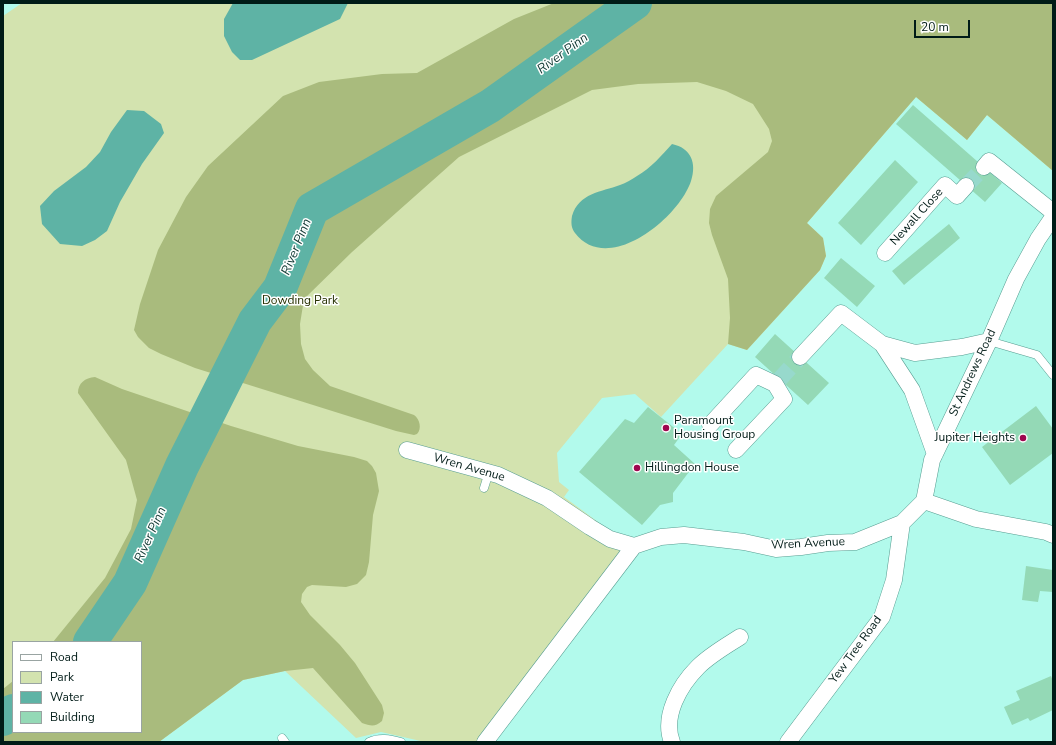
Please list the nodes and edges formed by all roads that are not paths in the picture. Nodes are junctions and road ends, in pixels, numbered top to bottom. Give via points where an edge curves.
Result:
1 (984, 167) dead end
2 (966, 186) tunnel mouth
3 (1053, 212) edge
4 (1053, 217) edge
5 (885, 253) dead end
6 (989, 341) junction
7 (882, 344) junction
8 (800, 357) tunnel mouth
9 (1053, 375) edge
10 (710, 425) dead end
11 (407, 450) dead end
12 (736, 450) dead end
13 (935, 454) junction
14 (489, 472) junction
15 (484, 488) dead end
16 (924, 501) junction
17 (902, 523) junction
18 (1053, 535) edge
19 (634, 546) junction
20 (740, 637) dead end
21 (369, 742) edge
22 (401, 742) edge
23 (485, 742) edge
24 (672, 742) edge
25 (788, 742) edge

1 - 3 street via 989,161
2 - 5 street, Newall Close via 957,196 945,185
4 - 6 street, St Andrews Road via 1016,279
6 - 7 street via 915,353
6 - 9 lane via 1037,355
6 - 13 street, St Andrews Road
7 - 8 street via 841,313
7 - 13 street via 912,390
10 - 12 street via 756,375 777,382 784,399
11 - 14 street, Wren Avenue
13 - 16 street, St Andrews Road
14 - 15 lane
14 - 19 street, Wren Avenue via 547,498 610,540
16 - 17 street, Wren Avenue
16 - 18 street via 976,519
17 - 19 street, Wren Avenue via 856,542 802,547 776,549 684,534 661,537
17 - 25 street, Yew Tree Road via 894,580 882,617
19 - 23 street
20 - 24 street via 712,655 685,682 672,706
21 - 22 lane via 388,739

